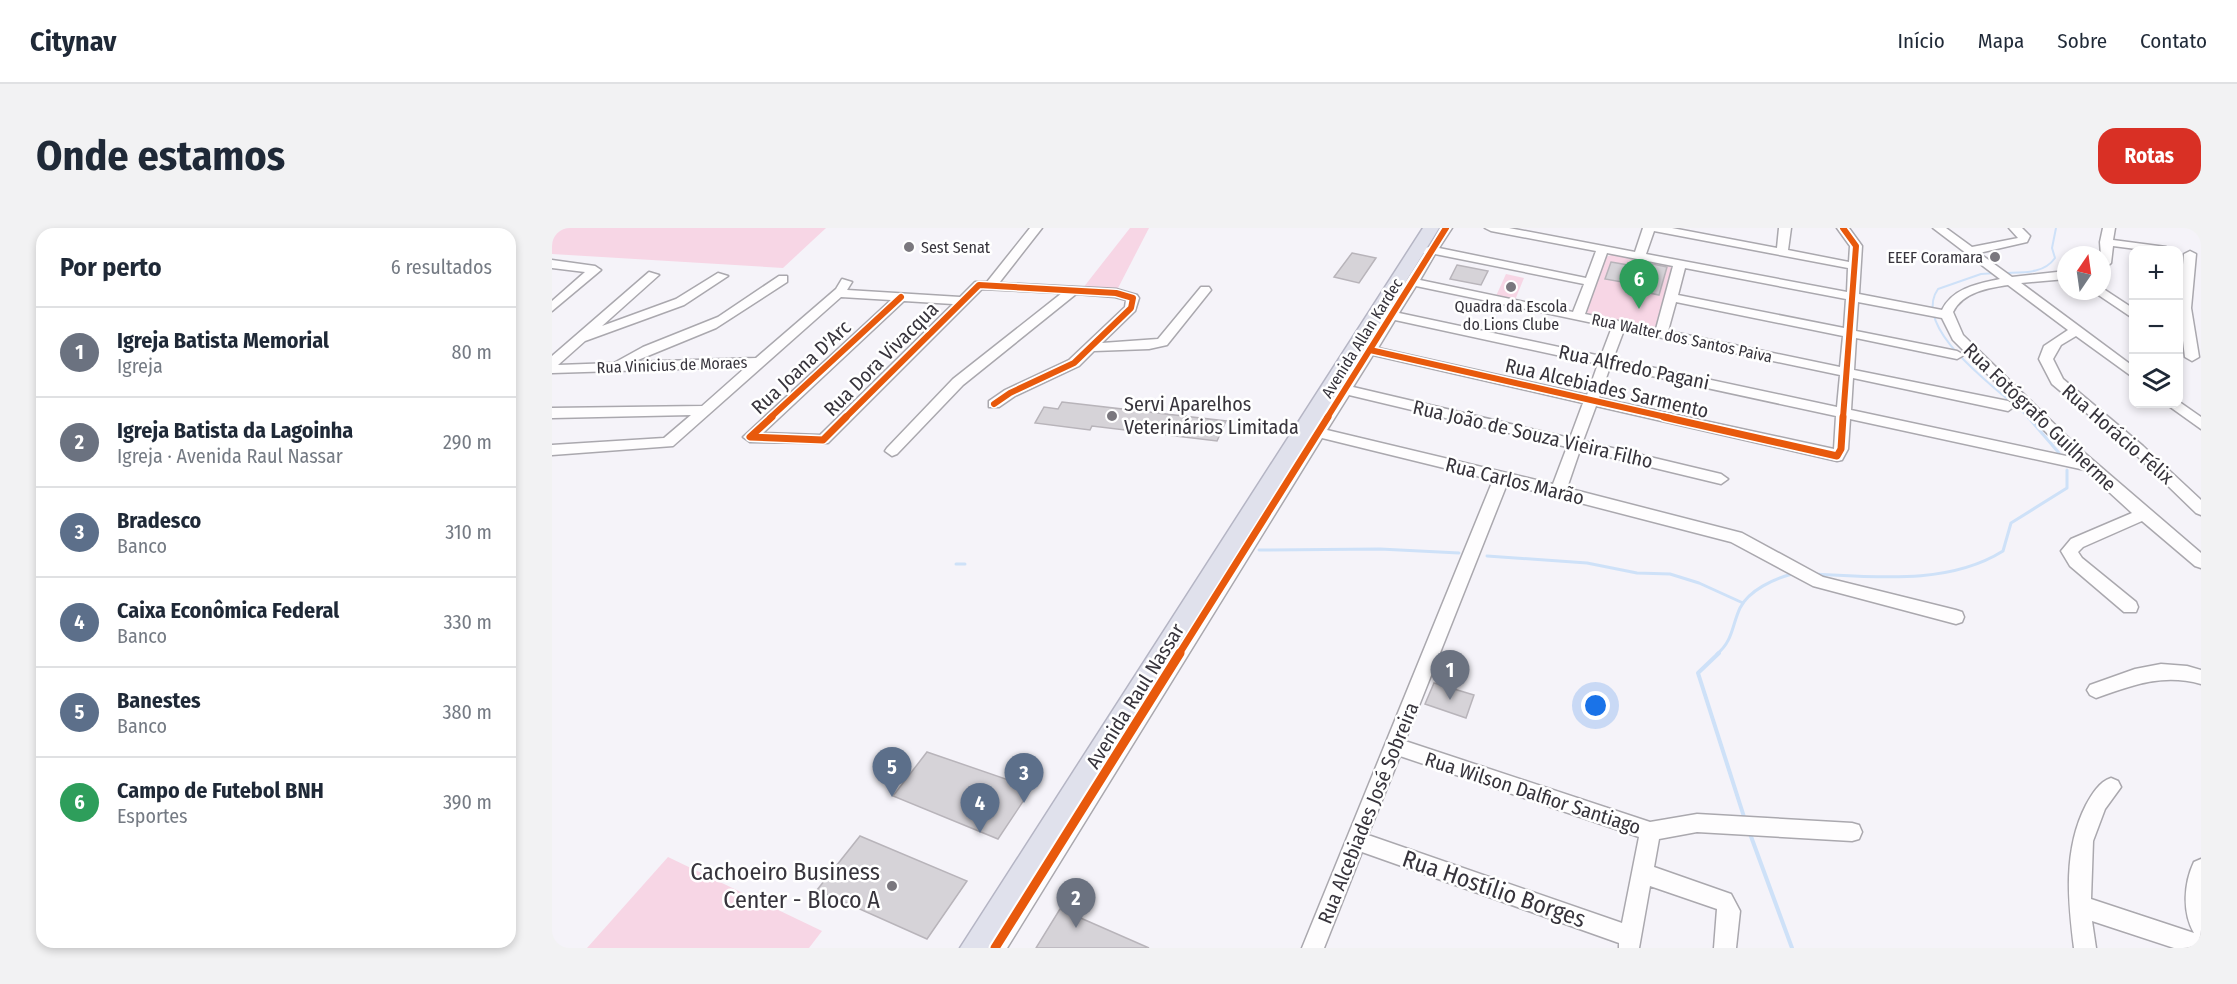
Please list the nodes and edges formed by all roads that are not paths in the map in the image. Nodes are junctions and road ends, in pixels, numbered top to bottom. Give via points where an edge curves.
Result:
1 (1036, 228) edge
2 (1446, 228) edge
3 (1491, 228) edge
4 (1652, 228) edge
5 (1785, 228) edge
6 (1843, 228) edge
7 (1939, 228) edge
8 (2015, 228) edge
9 (2109, 228) edge
10 (1718, 234) edge
11 (2106, 242) junction
12 (1426, 243) edge
13 (2106, 246) edge
14 (2136, 246) edge
15 (1602, 250) junction
16 (1971, 251) junction
17 (1782, 252) junction
18 (2190, 254) edge
19 (1639, 256) junction
20 (552, 264) edge
21 (1680, 264) junction
22 (1854, 266) junction
23 (653, 275) dead end
24 (2057, 275) edge
25 (722, 276) dead end
26 (2004, 276) junction
27 (783, 279) dead end
28 (1412, 282) junction
29 (1590, 282) junction
30 (990, 286) junction
31 (1074, 290) junction
32 (1205, 290) dead end
33 (901, 297) junction
34 (1671, 297) junction
35 (1851, 297) junction
36 (2111, 298) edge
37 (963, 301) junction
38 (552, 307) edge
39 (2129, 312) edge
40 (1938, 313) junction
41 (1391, 315) junction
42 (1578, 316) junction
43 (1619, 325) junction
44 (2076, 331) junction
45 (1849, 333) junction
46 (1661, 334) junction
47 (580, 338) junction
48 (1093, 347) junction
49 (1370, 350) junction
50 (2183, 350) edge
51 (1957, 355) dead end
52 (2197, 360) edge
53 (1606, 361) junction
54 (760, 362) junction
55 (552, 363) edge
56 (617, 366) junction
57 (552, 369) edge
58 (2129, 371) edge
59 (1845, 372) junction
60 (1346, 390) junction
61 (1591, 401) junction
62 (994, 404) dead end
63 (2008, 406) dead end
64 (2179, 408) edge
65 (705, 411) junction
66 (552, 413) edge
67 (1842, 413) junction
68 (2201, 424) edge
69 (1319, 433) junction
70 (823, 440) joint
71 (1575, 443) junction
72 (552, 450) edge
73 (892, 451) dead end
74 (1301, 461) junction
75 (2086, 465) junction
76 (1277, 470) junction
77 (1502, 477) junction
78 (1721, 478) dead end
79 (1558, 491) junction
80 (2201, 509) edge
81 (2142, 515) junction
82 (2201, 562) edge
83 (2130, 607) dead end
84 (1956, 617) dead end
85 (1177, 646) junction
86 (2201, 677) edge
87 (2096, 690) dead end
88 (1395, 746) junction
89 (2111, 787) dead end
90 (1650, 831) junction
91 (1852, 832) dead end
92 (1357, 841) junction
93 (2201, 869) edge
94 (1642, 873) junction
95 (2080, 906) junction
96 (2201, 925) edge
97 (1629, 942) edge
98 (2201, 946) edge
99 (975, 948) edge
100 (995, 948) edge
101 (1314, 948) edge
102 (1725, 948) edge
103 (2085, 948) edge

1 - 30 street
2 - 12 street, Avenida Allan Kardec
3 - 15 street
4 - 10 street
4 - 19 street
5 - 17 street
6 - 22 street via 1856,243
7 - 16 street
8 - 16 street via 2025,239
9 - 11 street
10 - 17 street
11 - 13 street
11 - 14 street
12 - 28 street, Avenida Allan Kardec
12 - 29 street
12 - 76 highway
15 - 19 street
15 - 29 street
16 - 26 street
17 - 22 street
18 - 52 street via 2185,308
19 - 21 street
20 - 38 street via 595,270
21 - 34 street
21 - 35 street
22 - 35 street
23 - 47 street
24 - 26 street
25 - 47 street via 680,302
26 - 40 street via 1968,292
26 - 44 street
27 - 56 street via 711,326 641,352
28 - 41 street, Avenida Allan Kardec
28 - 42 street, Rua Walter dos Santos Paiva
29 - 42 street
30 - 31 street
30 - 37 street via 979,285
31 - 48 street via 1123,294 1134,301
31 - 73 street via 958,382
32 - 48 street via 1162,342
33 - 37 street, Rua Vinicius de Moraes
33 - 54 street, Rua Vinicius de Moraes via 842,288
33 - 70 street, Rua Joana D'Arc via 750,437
34 - 45 street
34 - 46 street
35 - 40 street
35 - 45 street
36 - 39 street
37 - 70 street, Rua Dora Vivacqua
40 - 75 street, Rua Fotógrafo Guilherme via 1958,338
41 - 49 street, Avenida Allan Kardec
41 - 53 street, Rua Alfredo Pagani
42 - 43 street, Rua Walter dos Santos Paiva
43 - 46 street, Rua Walter dos Santos Paiva
43 - 53 street
44 - 58 street
44 - 80 street, Rua Horácio Félix via 2049,349 2046,359 2057,381
45 - 51 street
45 - 59 street
46 - 59 street, Rua Walter dos Santos Paiva
47 - 55 street
48 - 62 street via 1074,363
49 - 60 street, Avenida Allan Kardec
49 - 61 street, Rua Alcebiades Sarmento
50 - 52 street
53 - 61 street
53 - 67 street, Rua Alfredo Pagani
54 - 56 street, Rua Vinicius de Moraes
54 - 65 street
56 - 57 street, Rua Vinicius de Moraes
59 - 63 street, Rua Walter dos Santos Paiva
59 - 67 street
60 - 69 street, Avenida Allan Kardec
60 - 71 street, Rua João de Souza Vieira Filho
61 - 67 street, Rua Alcebiades Sarmento via 1837,456 1841,449
61 - 71 street
64 - 68 street
65 - 66 street
65 - 72 street via 668,443
67 - 75 street, Rua Alfredo Pagani
69 - 74 street, Avenida Allan Kardec
69 - 77 street, Rua Carlos Marão
71 - 78 street, Rua João de Souza Vieira Filho
71 - 79 street
74 - 76 highway
74 - 85 street, Avenida Raul Nassar
75 - 81 street, Rua Fotógrafo Guilherme
76 - 85 highway
77 - 79 street, Rua Carlos Marão
77 - 88 street, Rua Alcebiades José Sobreira
79 - 84 street, Rua Carlos Marão via 1736,537 1819,582
81 - 82 street, Rua Fotógrafo Guilherme
81 - 83 street via 2077,543 2069,551 2076,562
85 - 99 highway
85 - 100 street, Avenida Raul Nassar
86 - 87 street via 2185,671 2145,673
88 - 90 street, Rua Wilson Dalfior Santiago
88 - 92 street, Rua Alcebiades José Sobreira
89 - 95 street via 2100,798 2087,824 2082,847
90 - 91 street, Rua Wilson Dalfior Santiago via 1680,824
90 - 94 street
92 - 97 street, Rua Hostílio Borges
92 - 101 street, Rua Alcebiades José Sobreira
93 - 96 street via 2196,897
94 - 97 street
94 - 102 street via 1724,901 1729,911
95 - 98 street
95 - 103 street

